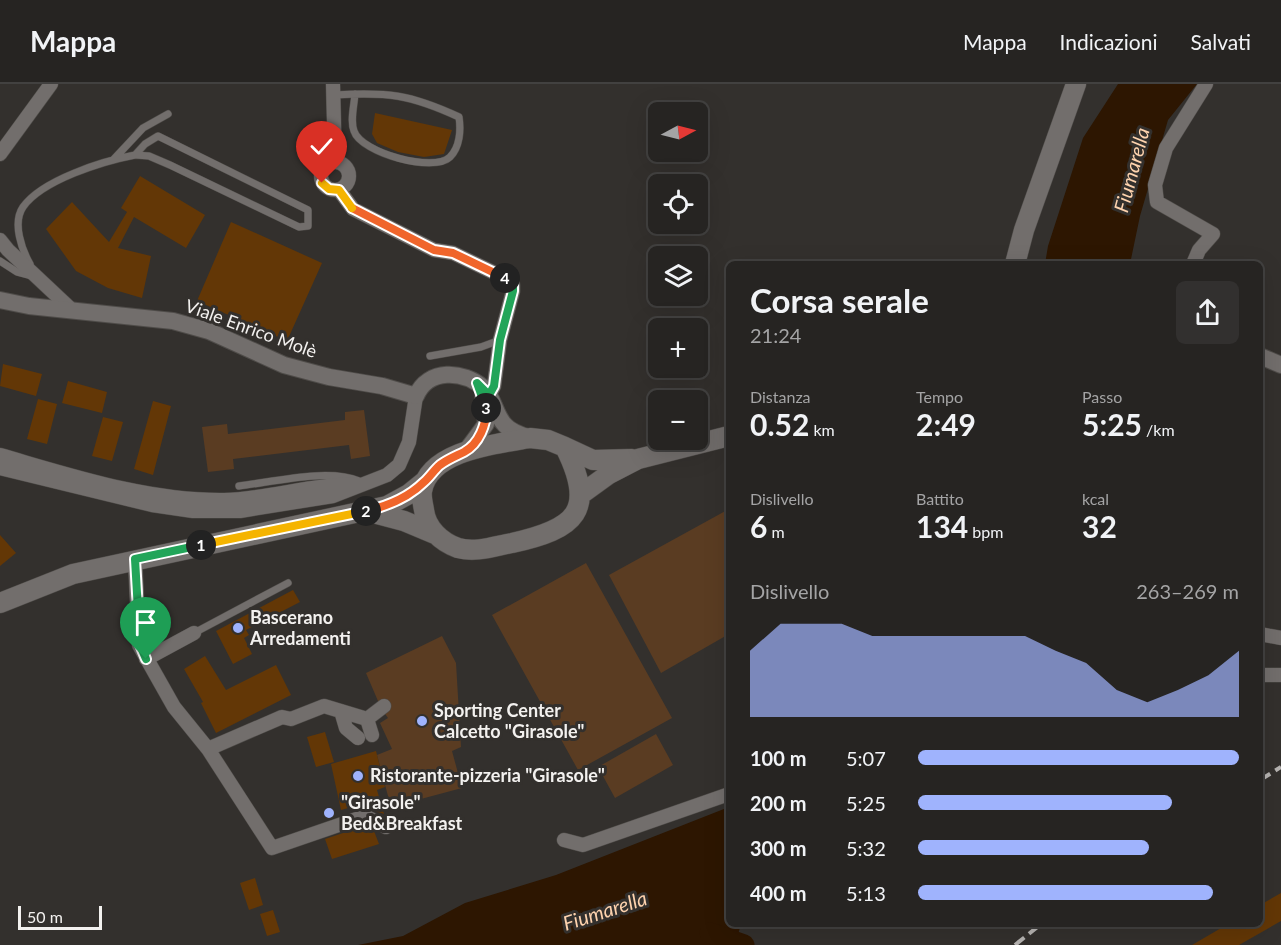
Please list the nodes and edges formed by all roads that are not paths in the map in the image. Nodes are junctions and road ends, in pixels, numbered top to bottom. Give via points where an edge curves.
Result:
1 (51, 84) edge
2 (1076, 84) edge
3 (1206, 84) edge
4 (333, 90) edge
5 (355, 94) junction
6 (168, 114) dead end
7 (0, 154) edge
8 (135, 155) junction
9 (113, 160) junction
10 (334, 161) junction
11 (339, 190) junction
12 (0, 240) edge
13 (0, 261) edge
14 (1015, 261) edge
15 (1194, 261) edge
16 (38, 277) junction
17 (0, 300) edge
18 (73, 311) junction
19 (500, 340) junction
20 (430, 356) dead end
21 (1263, 357) edge
22 (1281, 365) edge
23 (477, 383) junction
24 (489, 395) junction
25 (416, 396) junction
26 (726, 437) edge
27 (530, 438) junction
28 (564, 447) junction
29 (466, 451) junction
30 (0, 455) edge
31 (638, 459) junction
32 (0, 468) edge
33 (425, 481) junction
34 (367, 484) junction
35 (239, 486) dead end
36 (580, 495) junction
37 (367, 511) junction
38 (435, 534) junction
39 (135, 559) junction
40 (288, 583) dead end
41 (0, 603) edge
42 (194, 633) joint
43 (1263, 635) edge
44 (1281, 638) edge
45 (146, 659) junction
46 (1263, 675) edge
47 (1281, 675) edge
48 (384, 706) dead end
49 (341, 711) junction
50 (367, 719) junction
51 (208, 749) junction
52 (726, 795) edge
53 (386, 827) dead end
54 (564, 840) dead end

1 - 7 street
2 - 14 main road
3 - 15 street via 1166,148 1155,185 1157,202 1213,234
4 - 5 lane
4 - 10 street
5 - 5 lane via 410,97 459,117 458,143 444,160 391,157 370,148 354,133
6 - 9 lane via 143,128
8 - 8 lane via 170,165 298,227 308,226 308,210 158,136
8 - 9 lane
9 - 16 lane via 49,187 22,208 18,219 20,240
10 - 11 street via 345,166 350,177
10 - 11 street via 322,168 321,178 329,189
11 - 19 street via 353,209 434,250 453,253 513,285
12 - 16 street
13 - 16 lane via 17,272
16 - 18 street
17 - 18 street, Viale Enrico Molè
18 - 25 street, Viale Enrico Molè via 173,321 209,332 284,365
19 - 20 lane
19 - 24 street
21 - 22 street
23 - 24 street
23 - 25 street via 462,376 445,375 425,382
23 - 29 street via 486,408 486,424
24 - 27 street via 506,427
25 - 34 street via 403,458 393,472
26 - 31 main road
27 - 28 main road
27 - 29 main road
28 - 31 main road via 593,460
28 - 36 main road via 576,471
29 - 33 main road via 438,466
30 - 34 street via 74,476 183,498 226,500 332,484
31 - 36 main road
32 - 34 street via 152,505 193,511 240,511 333,496
33 - 37 main road via 387,506
33 - 38 main road via 424,517
34 - 35 lane via 330,475
36 - 38 main road via 565,525 533,538 467,550
37 - 38 main road
37 - 39 main road
39 - 41 main road via 73,574
39 - 45 street via 140,645
40 - 42 lane
42 - 45 street
43 - 44 street
45 - 51 street via 174,707
46 - 47 street
48 - 50 street
49 - 50 street
49 - 50 street via 346,728 365,736
49 - 51 street via 324,706 291,719 282,717
51 - 53 street via 272,848 365,816
52 - 54 street via 583,845

